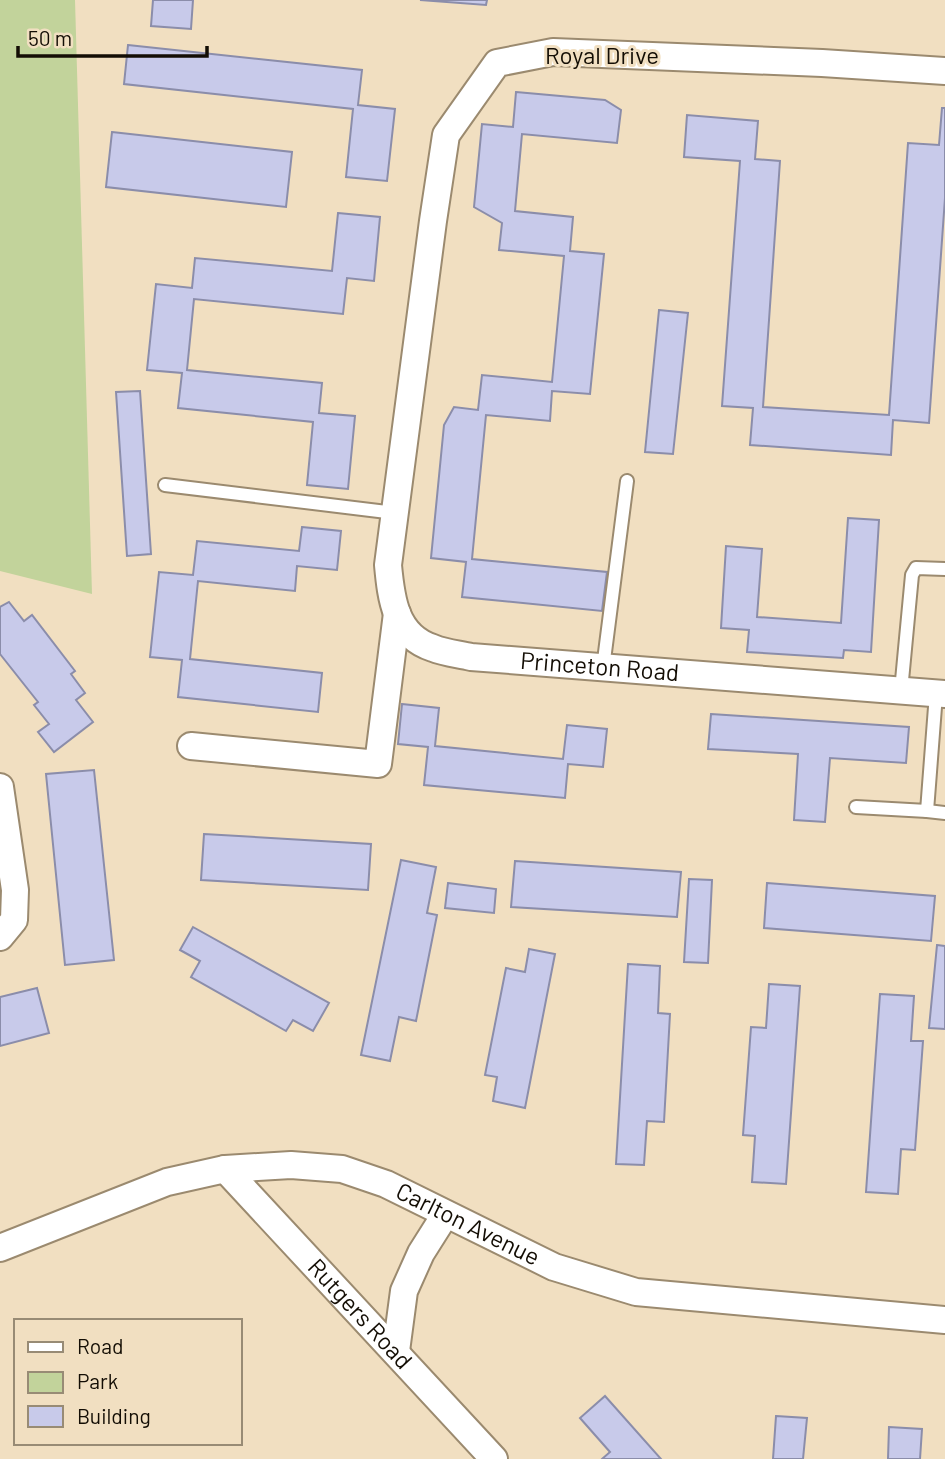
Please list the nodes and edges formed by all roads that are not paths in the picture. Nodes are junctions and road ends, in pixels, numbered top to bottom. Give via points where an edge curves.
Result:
1 (945, 71) edge
2 (627, 481) dead end
3 (165, 485) dead end
4 (396, 502) junction
5 (945, 569) edge
6 (397, 613) junction
7 (603, 668) junction
8 (901, 691) junction
9 (940, 694) edge
10 (191, 746) dead end
11 (0, 786) edge
12 (856, 807) dead end
13 (927, 811) junction
14 (945, 813) edge
15 (2, 821) edge
16 (0, 937) edge
17 (225, 1170) junction
18 (445, 1215) junction
19 (0, 1248) edge
20 (945, 1320) edge
21 (396, 1351) junction
22 (494, 1459) edge

1 - 4 street, Royal Drive via 553,52 497,62 446,135
2 - 7 lane
3 - 4 lane
4 - 6 street, Princeton Road via 388,565
5 - 8 lane via 916,568 912,575
6 - 7 street, Princeton Road via 405,631 430,648 471,657
6 - 10 street via 378,764
7 - 8 street, Princeton Road
8 - 9 street, Princeton Road
9 - 13 lane
11 - 15 street
12 - 13 lane
13 - 14 lane
15 - 16 street via 15,890 14,920
17 - 18 street, Carlton Avenue via 291,1165 342,1170 386,1184
17 - 19 street, Carlton Avenue via 167,1182
17 - 21 street, Rutgers Road
18 - 20 street, Carlton Avenue via 554,1267 636,1292
18 - 21 street via 404,1291
21 - 22 street, Rutgers Road

